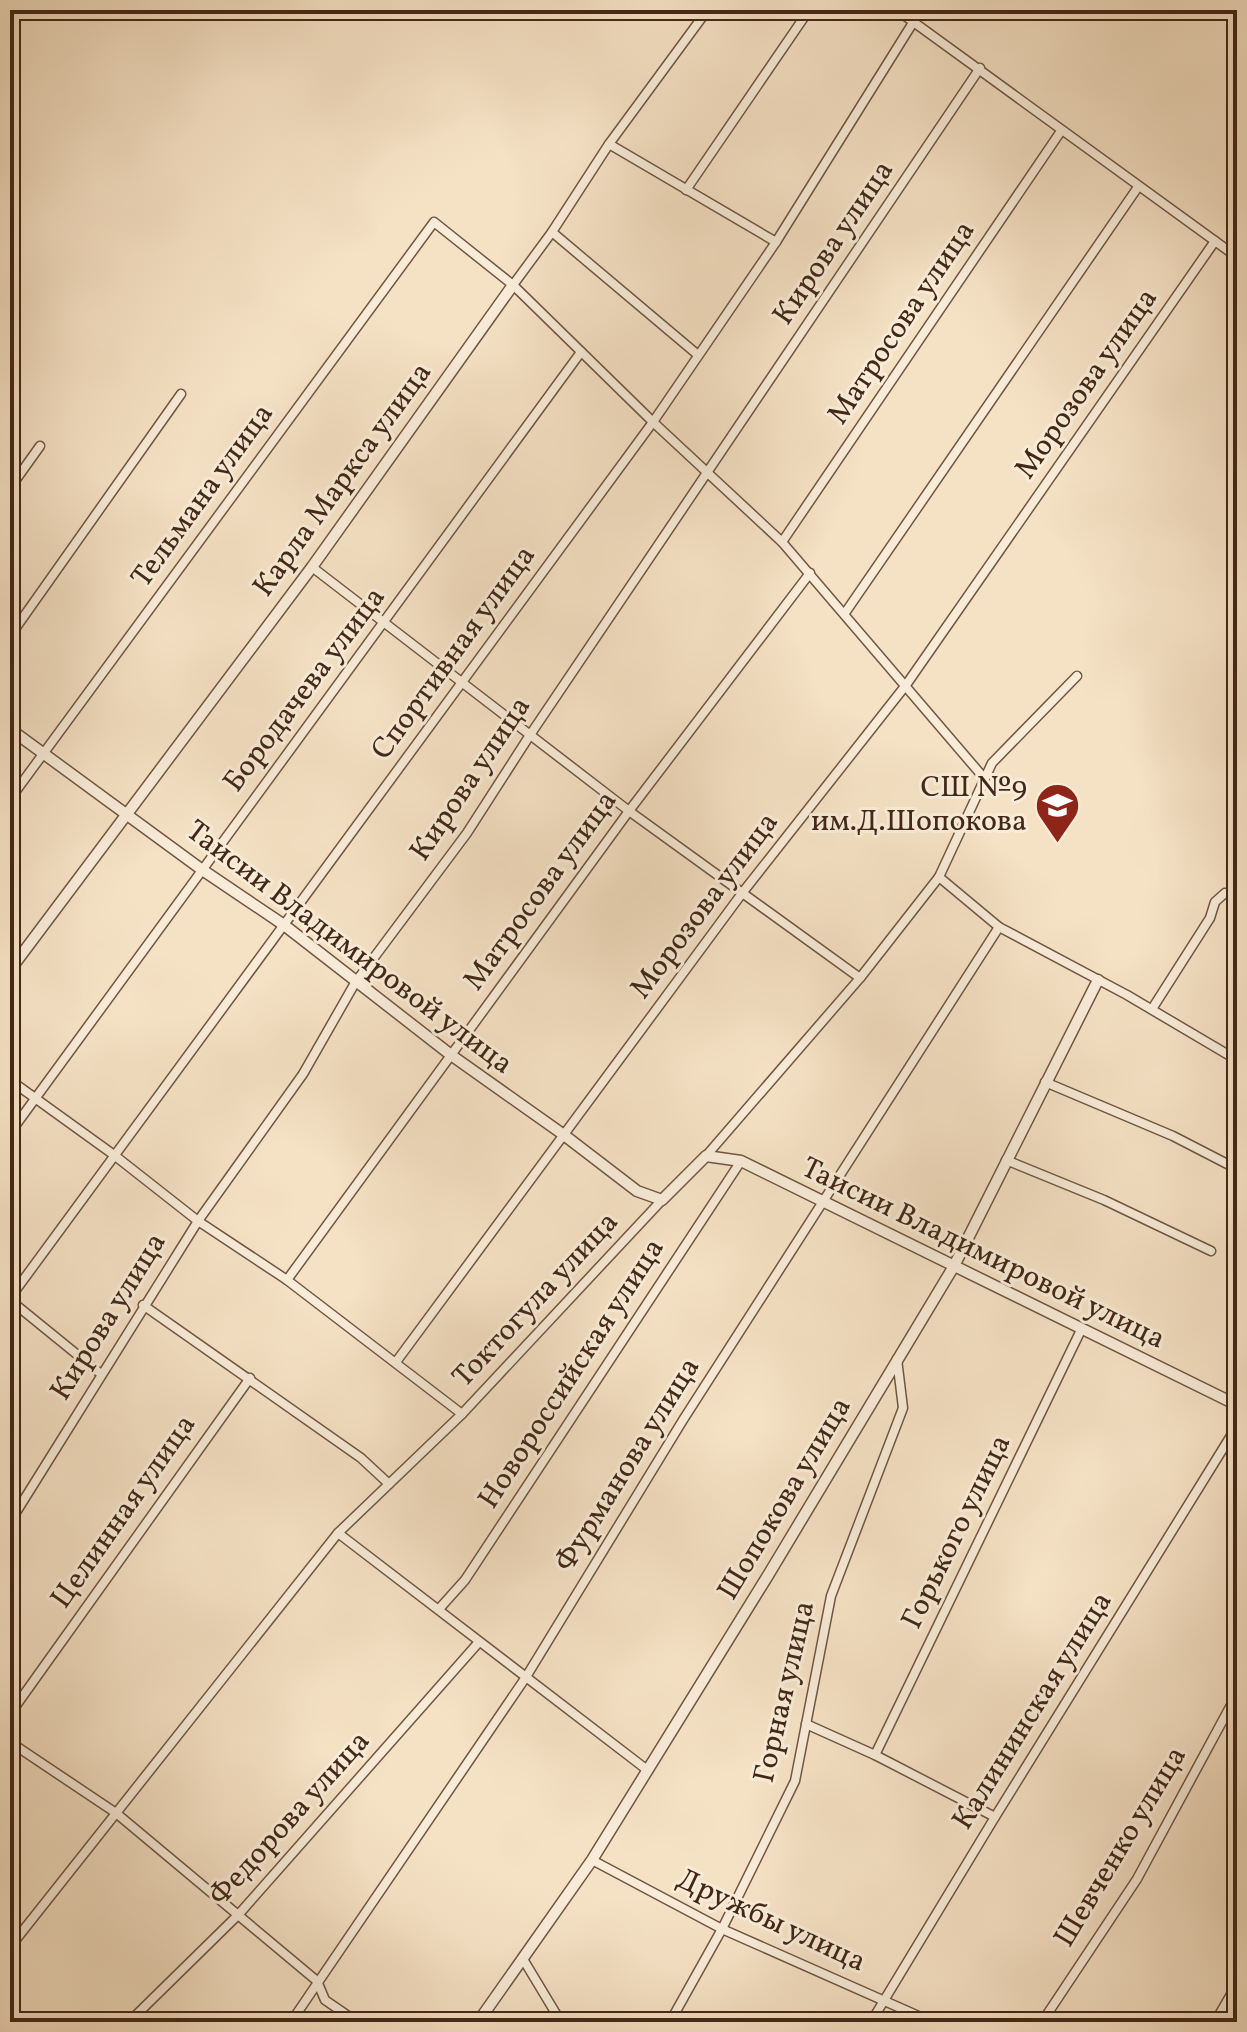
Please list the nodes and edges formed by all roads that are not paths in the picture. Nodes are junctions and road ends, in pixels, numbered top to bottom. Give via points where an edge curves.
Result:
1 (809, 10) edge
2 (897, 10) edge
3 (706, 12) dead end
4 (914, 21) junction
5 (980, 68) junction
6 (1061, 131) junction
7 (609, 144) junction
8 (1138, 187) junction
9 (686, 190) junction
10 (552, 232) junction
11 (1215, 241) junction
12 (776, 242) junction
13 (1237, 257) edge
14 (513, 285) junction
15 (581, 352) junction
16 (698, 355) junction
17 (181, 394) dead end
18 (653, 422) junction
19 (40, 446) dead end
20 (708, 474) junction
21 (10, 488) edge
22 (782, 542) junction
23 (312, 567) junction
24 (810, 573) junction
25 (845, 613) junction
26 (384, 624) junction
27 (10, 636) edge
28 (1077, 676) dead end
29 (461, 684) junction
30 (906, 685) junction
31 (10, 729) edge
32 (530, 735) junction
33 (44, 753) junction
34 (984, 778) junction
35 (10, 799) edge
36 (629, 811) junction
37 (126, 813) junction
38 (201, 869) junction
39 (939, 877) junction
40 (743, 892) junction
41 (1237, 895) edge
42 (284, 925) junction
43 (999, 927) junction
44 (10, 970) edge
45 (860, 978) junction
46 (1098, 980) junction
47 (355, 983) junction
48 (1152, 1009) junction
49 (451, 1055) junction
50 (1237, 1060) edge
51 (10, 1080) edge
52 (1045, 1082) junction
53 (34, 1098) junction
54 (10, 1133) edge
55 (564, 1135) junction
56 (114, 1155) junction
57 (706, 1156) junction
58 (1006, 1160) junction
59 (741, 1161) junction
60 (1237, 1169) edge
61 (662, 1200) junction
62 (822, 1201) junction
63 (198, 1221) junction
64 (1211, 1251) dead end
65 (954, 1266) junction
66 (287, 1280) junction
67 (10, 1299) edge
68 (143, 1305) junction
69 (1081, 1330) junction
70 (896, 1358) junction
71 (396, 1362) junction
72 (101, 1374) junction
73 (250, 1378) junction
74 (1237, 1405) edge
75 (462, 1414) junction
76 (1237, 1426) edge
77 (389, 1484) junction
78 (10, 1522) edge
79 (338, 1533) junction
80 (439, 1609) junction
81 (479, 1642) junction
82 (526, 1677) junction
83 (1237, 1694) edge
84 (10, 1714) edge
85 (806, 1724) junction
86 (10, 1742) edge
87 (875, 1755) junction
88 (646, 1769) junction
89 (116, 1813) junction
90 (995, 1817) junction
91 (592, 1860) junction
92 (239, 1914) junction
93 (722, 1929) junction
94 (10, 1947) edge
95 (523, 1959) junction
96 (317, 1981) junction
97 (1237, 1984) edge
98 (885, 2001) junction
99 (129, 2022) edge
100 (291, 2022) edge
101 (357, 2022) edge
102 (478, 2022) edge
103 (561, 2022) edge
104 (670, 2022) edge
105 (871, 2022) edge
106 (932, 2022) edge
107 (1042, 2022) edge
108 (1215, 2022) edge

1 - 9 street
2 - 4 street
3 - 7 street, Карла Маркса улица
4 - 5 street
4 - 12 street, Спортивная улица
5 - 6 street
5 - 20 street, Кирова улица
6 - 8 street
6 - 22 street, Матросова улица
7 - 9 street
7 - 10 street, Карла Маркса улица
8 - 11 street
8 - 25 street
9 - 12 street
10 - 14 street, Карла Маркса улица
10 - 16 street
11 - 13 street
11 - 30 street, Морозова улица
12 - 16 street, Спортивная улица
14 - 15 street
14 - 23 street, Карла Маркса улица
14 - 33 street, Тельмана улица via 434,222
15 - 18 street
15 - 26 street, Бородачева улица
16 - 18 street, Спортивная улица
17 - 27 street
18 - 20 street
18 - 29 street, Спортивная улица
19 - 21 street
20 - 22 street
20 - 32 street, Кирова улица
22 - 24 street
23 - 26 street
23 - 37 street, Карла Маркса улица
24 - 25 street
24 - 36 street, Матросова улица
25 - 30 street
26 - 29 street
26 - 38 street, Бородачева улица
28 - 34 street, Токтогула улица via 992,763
29 - 32 street
29 - 42 street, Спортивная улица
30 - 34 street
30 - 40 street, Морозова улица
31 - 33 street, Таисии Владимировой улица
32 - 36 street
32 - 47 street, Кирова улица via 467,833
33 - 35 street, Тельмана улица
33 - 37 street, Таисии Владимировой улица
34 - 39 street, Токтогула улица
36 - 40 street
36 - 49 street, Матросова улица
37 - 38 street, Таисии Владимировой улица
37 - 44 street, Карла Маркса улица
38 - 42 street, Таисии Владимировой улица
38 - 53 street, Бородачева улица
39 - 43 street
39 - 45 street, Токтогула улица
40 - 45 street
40 - 55 street, Морозова улица
41 - 48 street via 1225,893 1215,902
42 - 47 street, Таисии Владимировой улица
42 - 56 street, Спортивная улица
43 - 46 street
43 - 62 street, Фурманова улица
45 - 57 street, Токтогула улица
46 - 48 street
46 - 52 street, Шопокова улица
47 - 49 street, Таисии Владимировой улица
47 - 63 street, Кирова улица via 303,1074
48 - 50 street
49 - 55 street, Таисии Владимировой улица
49 - 66 street, Матросова улица
51 - 53 street
52 - 58 street, Шопокова улица
52 - 60 street
53 - 54 street, Бородачева улица
53 - 56 street
55 - 61 street, Таисии Владимировой улица via 637,1191
55 - 71 street, Морозова улица
56 - 63 street
56 - 67 street, Спортивная улица
57 - 59 street, Таисии Владимировой улица
57 - 61 street, Токтогула улица
58 - 64 street
58 - 65 street, Шопокова улица
59 - 62 street, Таисии Владимировой улица
59 - 80 street, Новороссийская улица via 465,1580
61 - 75 street, Токтогула улица
62 - 65 street, Таисии Владимировой улица
62 - 82 street, Фурманова улица
63 - 66 street
63 - 68 street, Кирова улица
65 - 69 street, Таисии Владимировой улица
65 - 70 street, Шопокова улица
66 - 71 street
67 - 72 street
68 - 72 street, Кирова улица
68 - 73 street
69 - 74 street, Таисии Владимировой улица
69 - 87 street, Горького улица
70 - 85 street, Горная улица via 903,1408 831,1596
70 - 88 street, Шопокова улица
71 - 75 street
72 - 78 street, Кирова улица
73 - 77 street
73 - 84 street, Целинная улица
75 - 77 street, Токтогула улица
76 - 90 street, Калининская улица
77 - 79 street, Токтогула улица
79 - 80 street
79 - 89 street, Токтогула улица
80 - 81 street
81 - 82 street
81 - 92 street, Федорова улица
82 - 88 street
82 - 96 street, Фурманова улица
83 - 107 street, Шевченко улица via 1137,1879
85 - 87 street
85 - 93 street, Горная улица via 795,1781
86 - 89 street
87 - 90 street
88 - 91 street, Шопокова улица
89 - 92 street
89 - 94 street, Токтогула улица
90 - 98 street, Калининская улица
91 - 93 street, Дружбы улица
91 - 95 street, Шопокова улица
92 - 96 street
92 - 99 street, Федорова улица
93 - 98 street, Дружбы улица
93 - 104 street, Горная улица
95 - 102 street, Шопокова улица
95 - 103 street
96 - 100 street, Фурманова улица
96 - 101 street via 325,2000
97 - 108 street
98 - 105 street, Калининская улица
98 - 106 street, Дружбы улица

